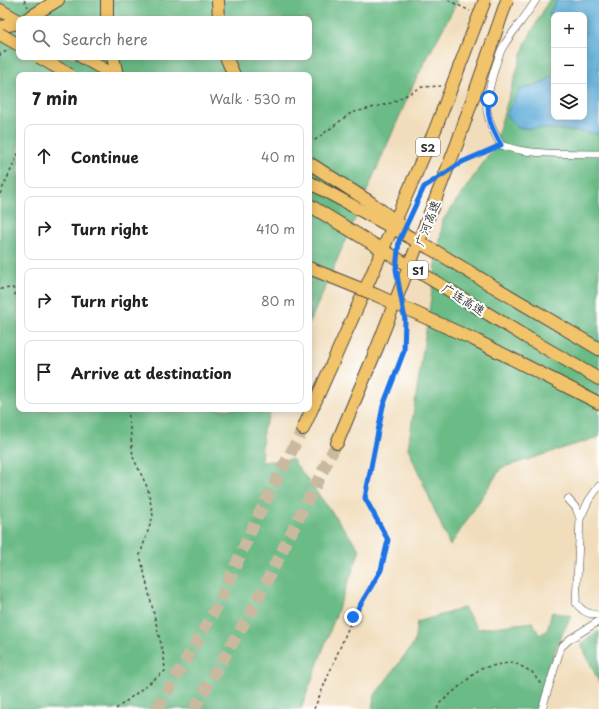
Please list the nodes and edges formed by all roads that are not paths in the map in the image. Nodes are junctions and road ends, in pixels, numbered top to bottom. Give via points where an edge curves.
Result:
1 (58, 0) edge
2 (107, 0) edge
3 (218, 0) edge
4 (485, 0) edge
5 (507, 0) edge
6 (536, 0) edge
7 (0, 10) edge
8 (32, 16) edge
9 (106, 16) edge
10 (219, 16) edge
11 (16, 20) edge
12 (16, 23) edge
13 (0, 27) edge
14 (0, 34) edge
15 (16, 43) edge
16 (44, 60) edge
17 (87, 60) edge
18 (113, 60) edge
19 (227, 60) edge
20 (65, 72) edge
21 (109, 72) edge
22 (113, 72) edge
23 (233, 72) edge
24 (599, 154) edge
25 (312, 165) edge
26 (312, 184) edge
27 (312, 207) edge
28 (435, 251) junction
29 (312, 269) edge
30 (599, 349) edge
31 (599, 379) edge
32 (599, 403) edge
33 (312, 411) edge
34 (311, 412) edge
35 (304, 429) tunnel mouth
36 (337, 443) tunnel mouth
37 (599, 486) edge
38 (568, 499) dead end
39 (580, 518) junction
40 (599, 615) edge
41 (599, 621) edge
42 (542, 709) edge

1 - 8 highway
2 - 9 highway
3 - 10 highway
4 - 33 highway, S2, bridge via 435,130
5 - 36 highway, 广河高速 / S2, bridge via 458,144
6 - 24 street via 503,47 492,75 487,110 493,130 501,145 510,148 550,153
7 - 11 highway
12 - 13 highway
14 - 15 highway, bridge
16 - 20 highway, bridge
17 - 21 highway
18 - 22 highway
19 - 23 highway
25 - 28 highway, bridge via 370,202
26 - 28 highway, S1, bridge
27 - 31 highway, 广连高速 / S1, bridge
28 - 30 highway, S1, bridge
29 - 32 highway, bridge via 474,340
34 - 35 highway, S2, bridge
37 - 39 street
38 - 39 street
39 - 40 street via 576,603 588,614
41 - 42 street via 561,647

